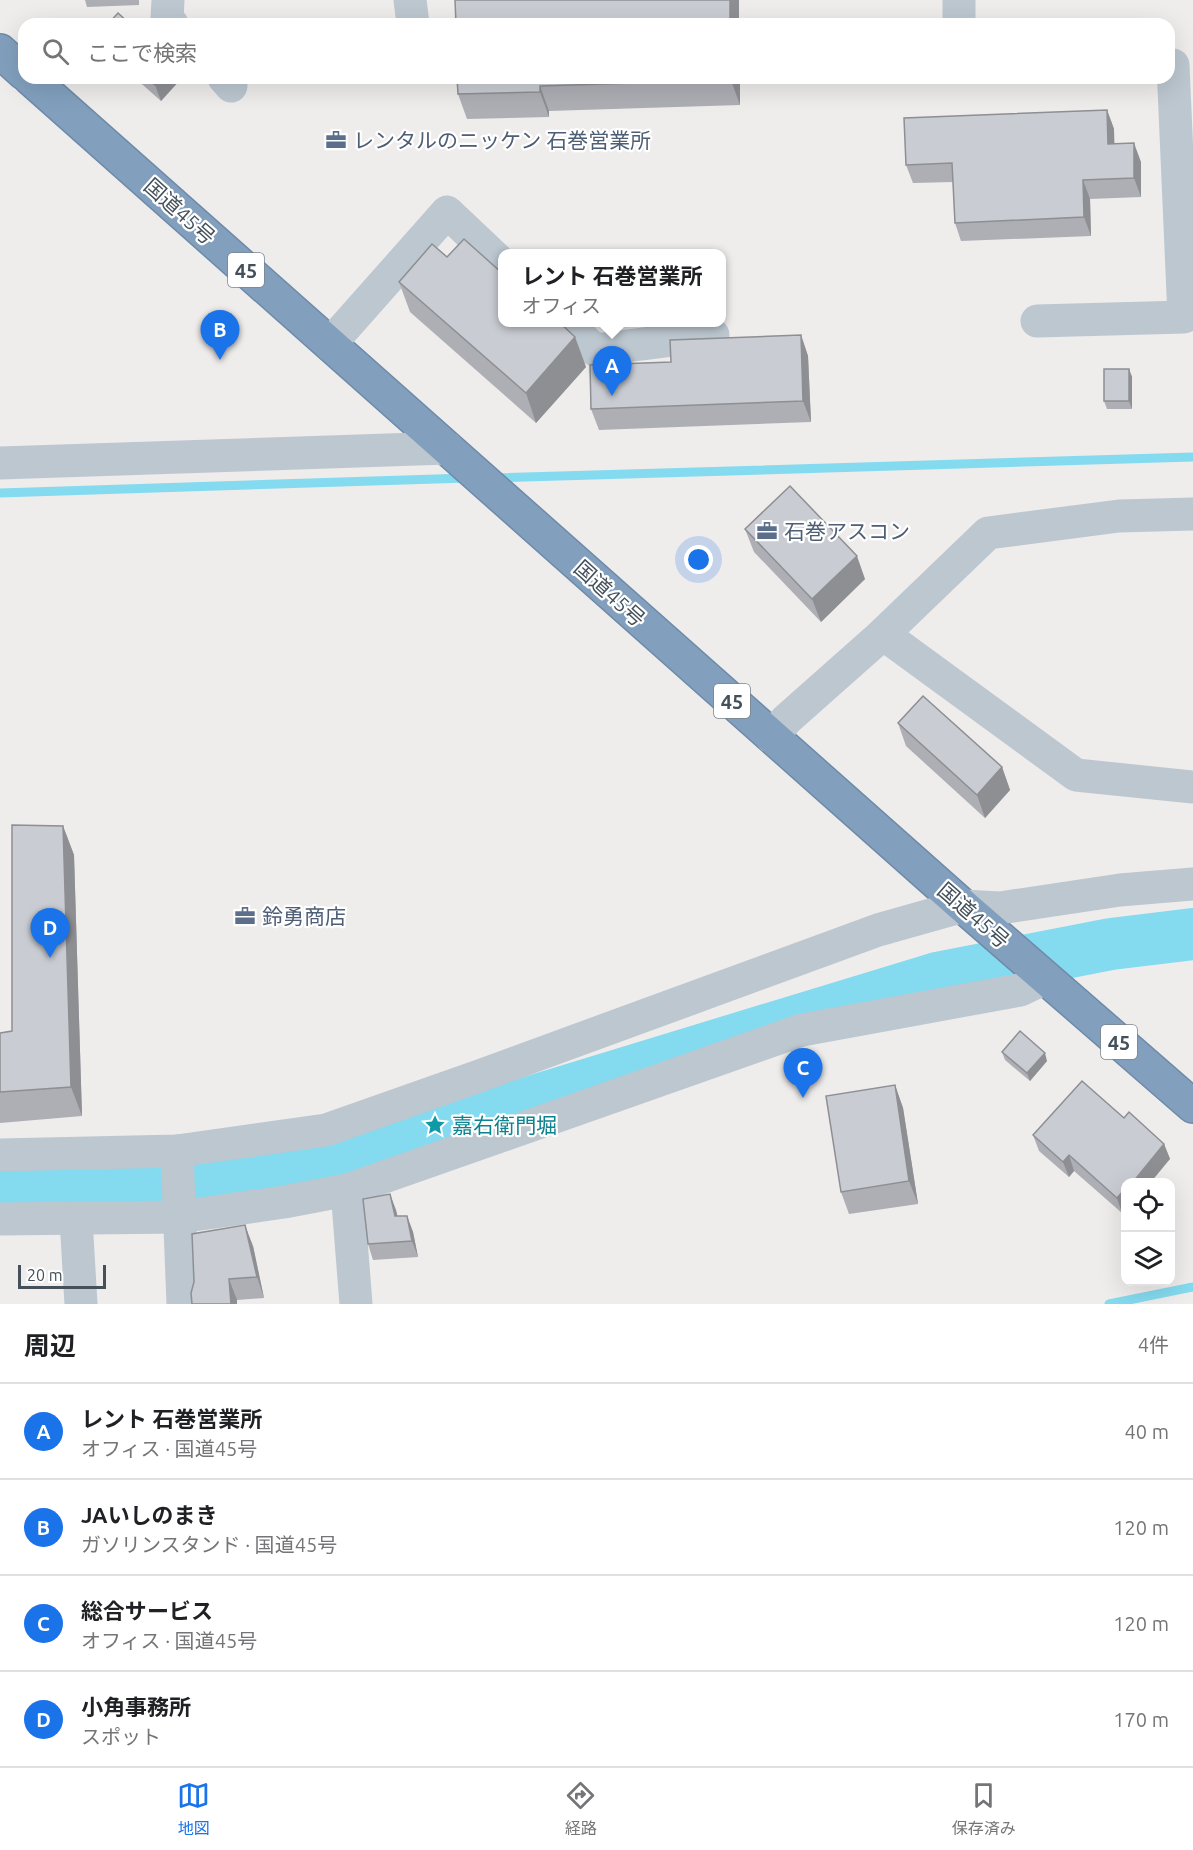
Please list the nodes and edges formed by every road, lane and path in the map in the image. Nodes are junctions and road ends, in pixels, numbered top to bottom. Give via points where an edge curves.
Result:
1 (168, 0) edge
2 (410, 0) edge
3 (959, 0) edge
4 (167, 18) edge
5 (413, 18) edge
6 (959, 18) edge
7 (0, 51) edge
8 (1178, 64) edge
9 (18, 68) edge
10 (37, 84) edge
11 (498, 260) edge
12 (1037, 321) dead end
13 (570, 327) edge
14 (713, 335) dead end
15 (330, 344) junction
16 (454, 455) junction
17 (0, 463) edge
18 (1193, 514) edge
19 (883, 634) junction
20 (772, 737) junction
21 (1193, 787) edge
22 (1193, 884) edge
23 (964, 907) junction
24 (1046, 978) junction
25 (1193, 1106) edge
26 (177, 1151) junction
27 (0, 1155) edge
28 (347, 1190) junction
29 (180, 1216) junction
30 (0, 1219) edge
31 (76, 1219) junction
32 (81, 1304) edge
33 (183, 1304) edge
34 (356, 1304) edge

1 - 4 street
2 - 5 street
3 - 6 street
7 - 9 highway
8 - 12 street via 1184,317
10 - 15 highway, 国道45号 / 45
11 - 15 street via 447,212
13 - 14 street via 595,351
15 - 16 highway, 国道45号 / 45
16 - 17 street
16 - 20 highway, 国道45号 / 45
18 - 19 street via 1119,516 988,533
19 - 20 street
19 - 21 street via 1076,775
20 - 23 highway, 国道45号 / 45
22 - 23 street via 1120,890 1000,908
23 - 24 highway, 国道45号 / 45
23 - 26 street via 878,930 326,1130
24 - 25 highway, 国道45号 / 45
24 - 28 street via 1020,990 802,1030
26 - 27 street
26 - 29 street
28 - 29 street
28 - 34 street
29 - 31 street
29 - 33 street
30 - 31 street
31 - 32 street

